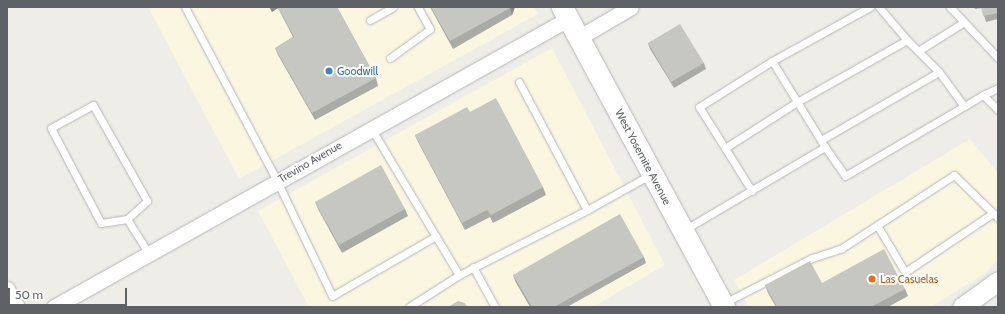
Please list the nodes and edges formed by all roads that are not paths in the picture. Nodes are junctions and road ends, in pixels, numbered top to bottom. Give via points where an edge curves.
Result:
1 (185, 7) edge
2 (393, 7) edge
3 (418, 7) edge
4 (631, 7) edge
5 (870, 7) edge
6 (878, 7) edge
7 (950, 7) edge
8 (565, 13) edge
9 (370, 20) dead end
10 (964, 22) junction
11 (578, 38) junction
12 (907, 40) junction
13 (918, 51) junction
14 (390, 58) dead end
15 (998, 58) edge
16 (772, 61) junction
17 (939, 72) junction
18 (519, 82) dead end
19 (998, 88) edge
20 (983, 95) junction
21 (797, 102) junction
22 (964, 106) junction
23 (998, 110) edge
24 (371, 128) junction
25 (821, 140) junction
26 (825, 147) junction
27 (725, 148) junction
28 (652, 174) junction
29 (277, 181) junction
30 (752, 191) junction
31 (587, 210) junction
32 (995, 216) edge
33 (127, 219) junction
34 (877, 225) junction
35 (682, 231) junction
36 (436, 236) junction
37 (149, 254) junction
38 (473, 267) junction
39 (459, 275) junction
40 (998, 282) edge
41 (7, 289) edge
42 (723, 306) edge
43 (17, 307) edge
44 (54, 307) edge
45 (408, 307) edge
46 (495, 307) edge
47 (962, 307) edge

1 - 29 lane
2 - 9 lane
3 - 14 lane via 430,29
4 - 11 street
5 - 16 lane
6 - 12 lane
7 - 10 lane
8 - 11 main road, West Yosemite Avenue
8 - 24 street, Trevino Avenue
10 - 13 lane
10 - 15 lane
11 - 28 main road, West Yosemite Avenue
12 - 13 lane
12 - 21 lane
13 - 17 lane
16 - 21 lane
16 - 27 lane via 699,107
17 - 22 lane
17 - 25 lane
18 - 31 lane
19 - 20 lane
20 - 22 lane
20 - 23 lane
21 - 25 lane
21 - 27 lane
22 - 26 lane via 845,176
24 - 29 street, Trevino Avenue
24 - 36 lane
25 - 26 lane
26 - 30 lane
27 - 30 lane
28 - 31 lane
28 - 35 main road, West Yosemite Avenue
29 - 36 lane via 332,296
29 - 37 street, Trevino Avenue
30 - 35 lane
31 - 38 lane
32 - 34 lane via 954,175
32 - 34 lane via 905,272
33 - 33 lane via 147,201 93,105 51,128 101,223
33 - 37 lane
34 - 42 lane via 842,248 812,258
35 - 42 main road, West Yosemite Avenue
36 - 39 lane
37 - 44 street, Trevino Avenue
38 - 39 lane
38 - 46 lane
39 - 45 lane
40 - 47 street
41 - 43 street

